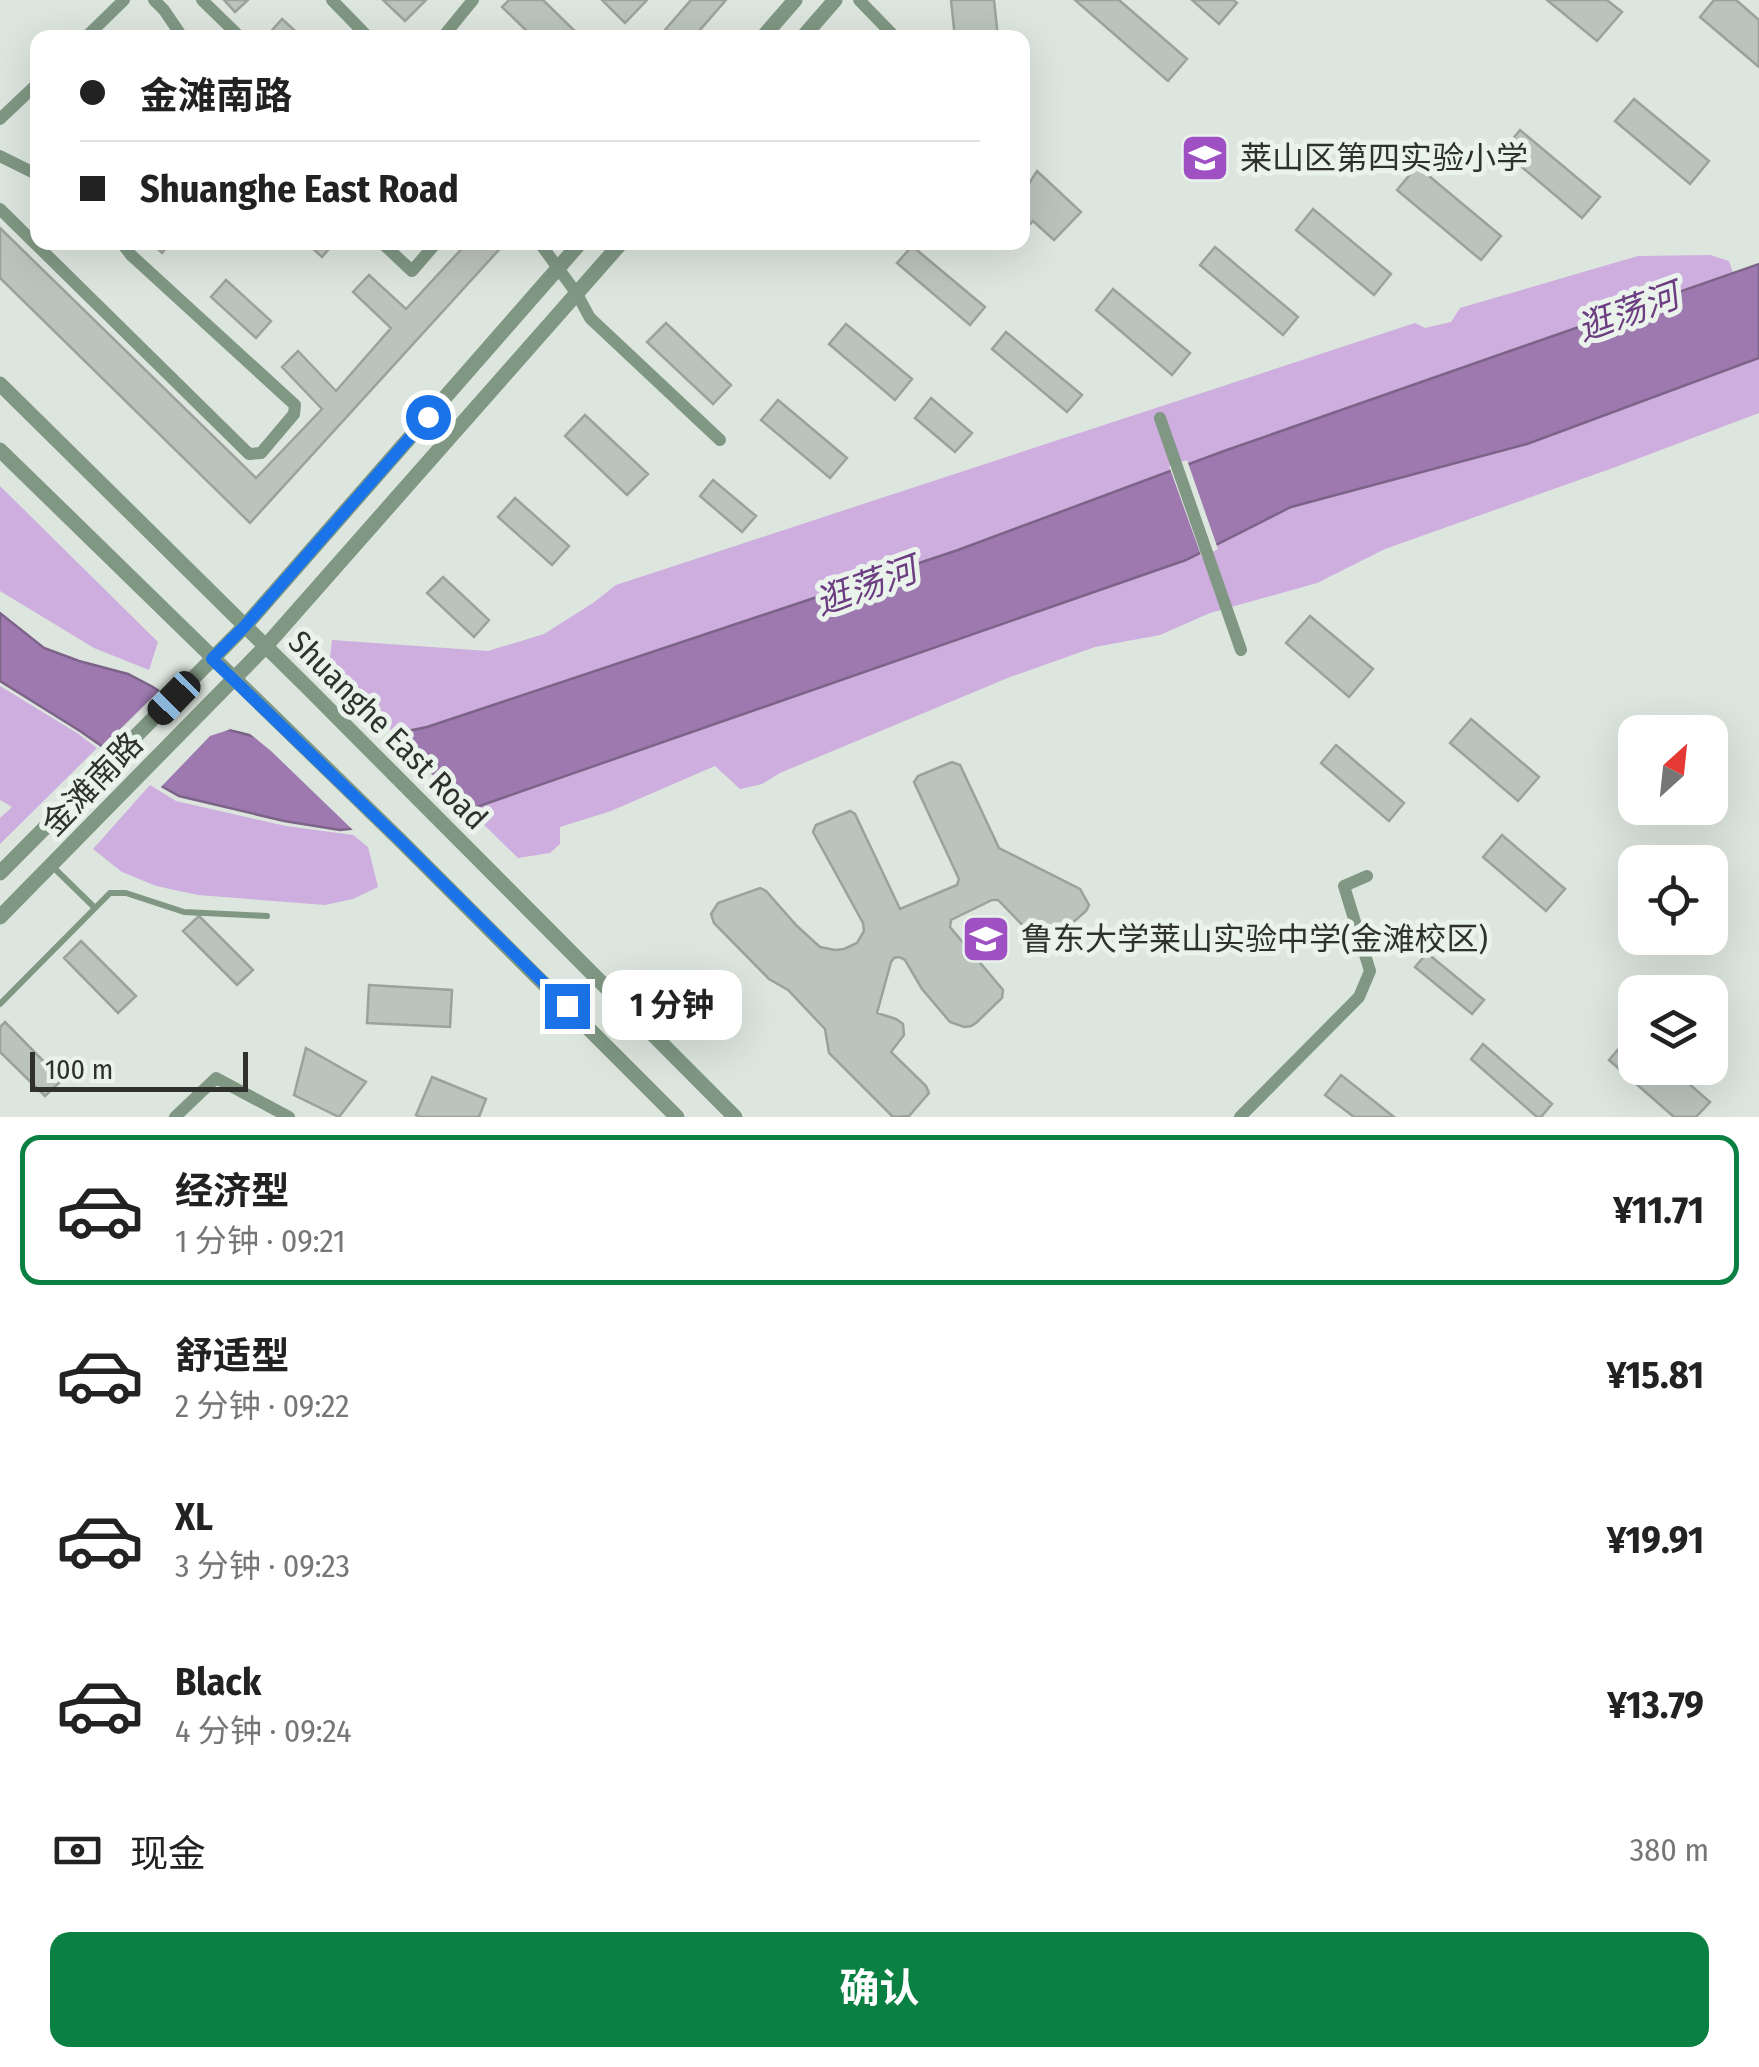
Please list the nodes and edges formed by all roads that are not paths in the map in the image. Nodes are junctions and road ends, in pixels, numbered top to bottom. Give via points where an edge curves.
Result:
1 (124, 0) edge
2 (154, 0) edge
3 (202, 0) edge
4 (332, 0) edge
5 (473, 0) edge
6 (795, 0) edge
7 (835, 0) edge
8 (859, 0) edge
9 (93, 30) edge
10 (178, 30) edge
11 (233, 30) edge
12 (361, 30) edge
13 (449, 30) edge
14 (769, 30) edge
15 (809, 30) edge
16 (888, 30) edge
17 (30, 91) edge
18 (0, 119) edge
19 (0, 156) edge
20 (30, 170) edge
21 (0, 209) edge
22 (30, 239) edge
23 (42, 250) edge
24 (129, 250) edge
25 (390, 250) edge
26 (429, 250) edge
27 (545, 250) edge
28 (574, 250) edge
29 (615, 250) edge
30 (559, 268) junction
31 (577, 294) junction
32 (0, 384) edge
33 (1160, 418) dead end
34 (720, 440) dead end
35 (0, 450) edge
36 (244, 627) junction
37 (266, 647) junction
38 (1241, 650) dead end
39 (212, 659) junction
40 (234, 679) junction
41 (51, 865) junction
42 (0, 874) edge
43 (1366, 876) dead end
44 (95, 908) junction
45 (266, 916) dead end
46 (0, 917) edge
47 (0, 1004) edge
48 (175, 1117) edge
49 (289, 1117) edge
50 (678, 1117) edge
51 (735, 1117) edge
52 (1240, 1117) edge

1 - 9 street
2 - 10 street
3 - 11 street
4 - 12 street
5 - 13 street
6 - 14 street
7 - 15 street
8 - 16 street
17 - 18 street
19 - 20 street
21 - 22 street
23 - 24 street via 249,454 260,453 295,405
25 - 26 street via 412,271
27 - 30 street
28 - 30 street, 金滩南路
29 - 31 street, 金滩南路
30 - 31 street
30 - 36 street, 金滩南路
31 - 34 street via 590,318
31 - 37 street, 金滩南路
32 - 36 street, Shuanghe East Road
33 - 38 street
35 - 39 street
36 - 37 street, Shuanghe East Road
36 - 39 street, 金滩南路
37 - 40 street, 金滩南路
37 - 51 street, Shuanghe East Road
39 - 40 street
39 - 42 street, 金滩南路
40 - 41 street, 金滩南路
40 - 50 street
41 - 44 lane
41 - 46 street, 金滩南路
43 - 52 street via 1344,886 1370,971 1359,998
44 - 45 lane via 110,893 126,893 184,912
44 - 47 lane
48 - 49 street via 216,1078

